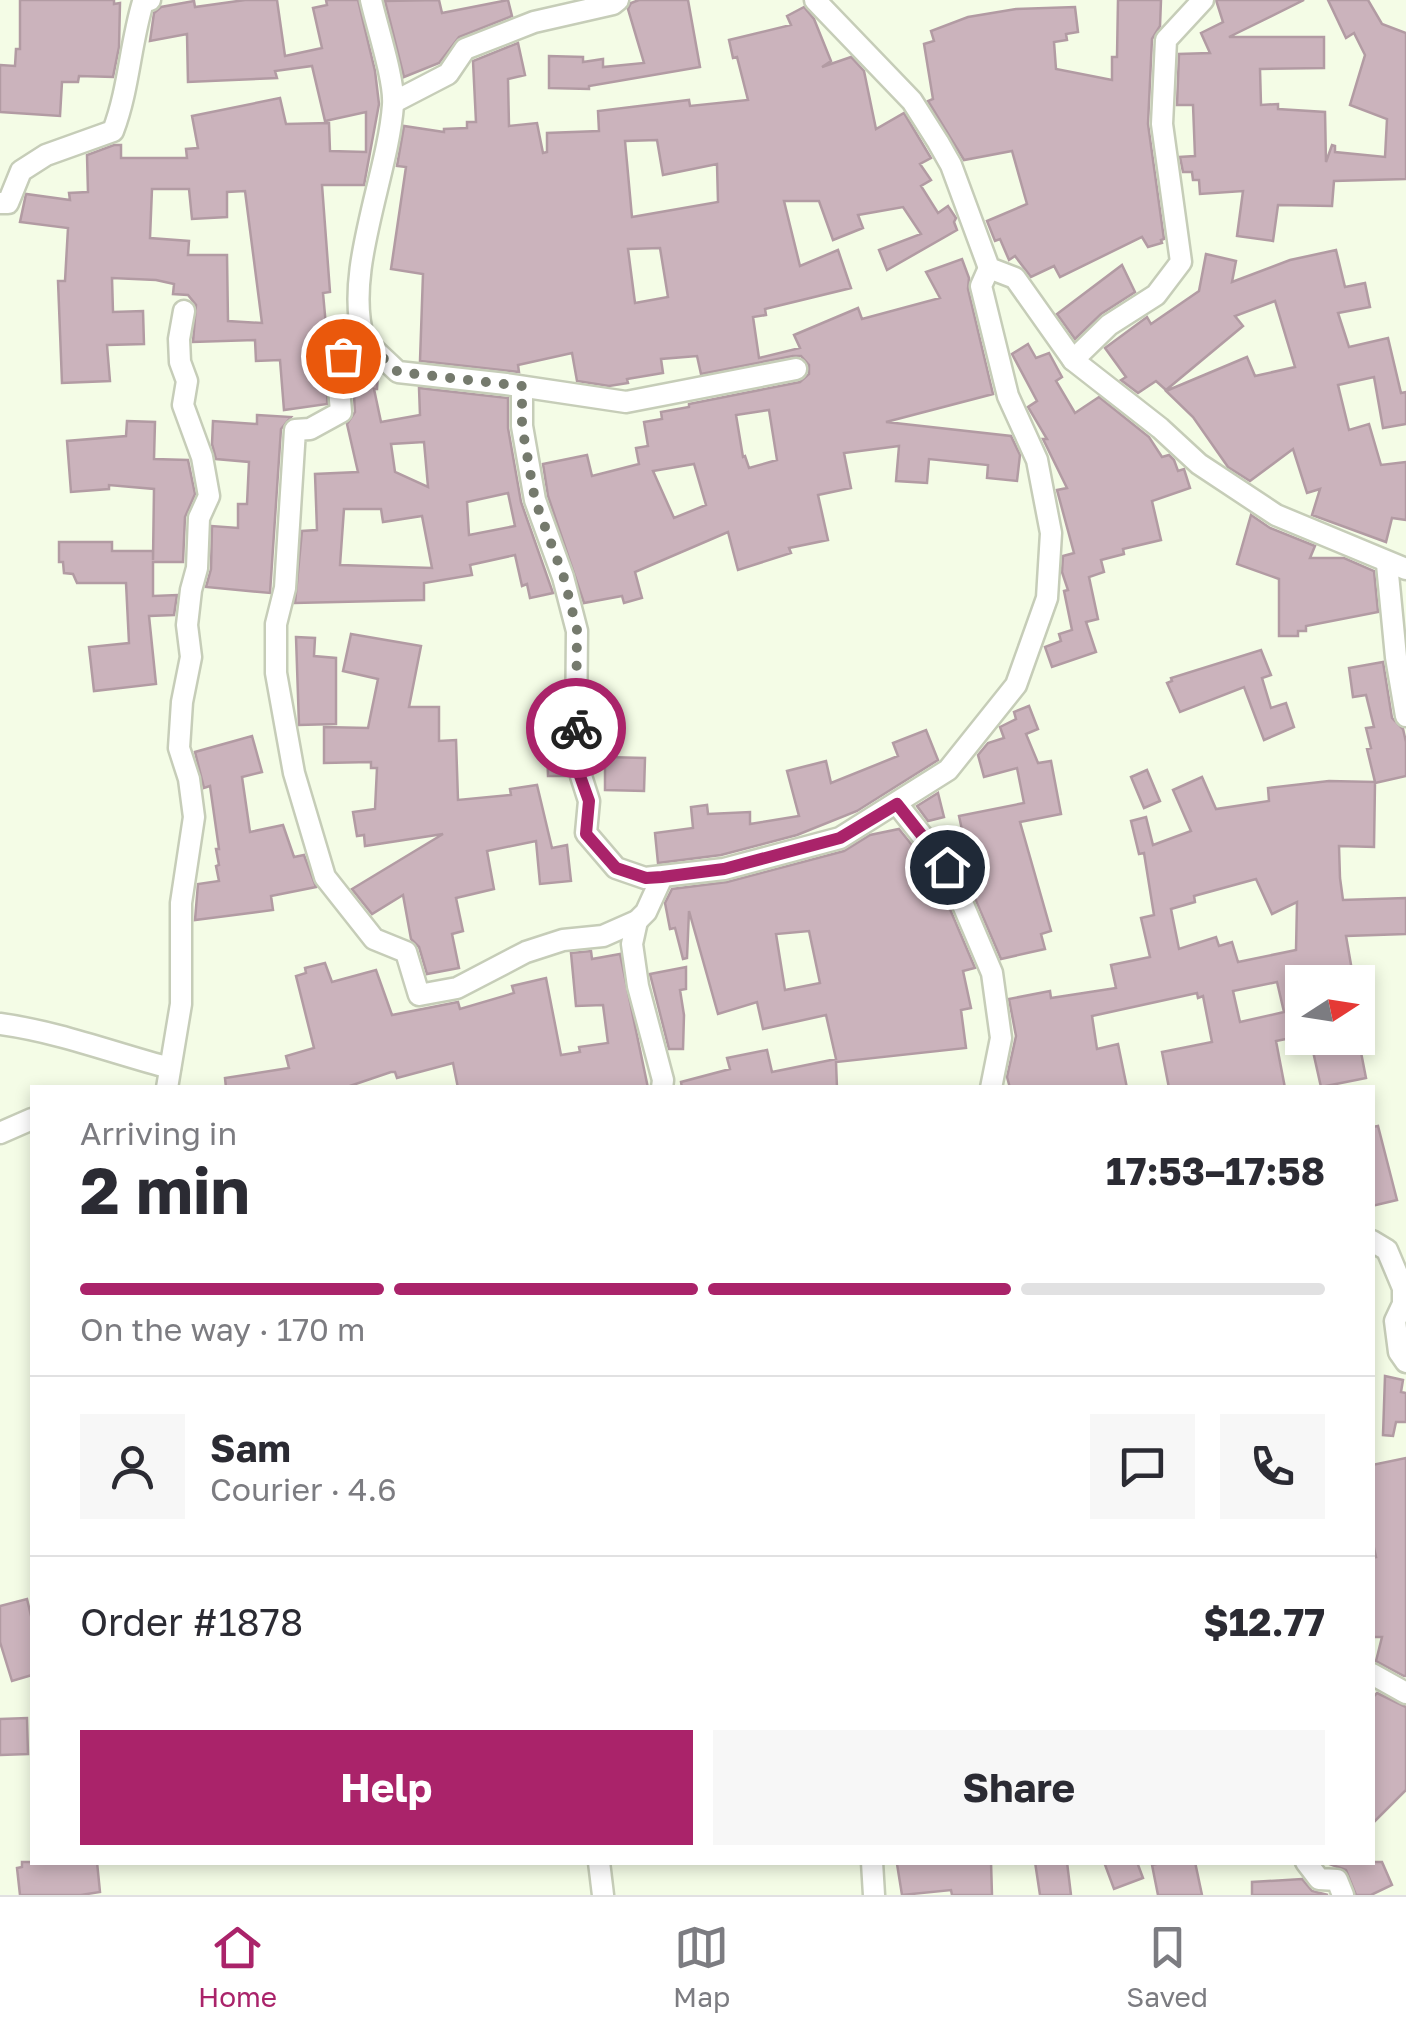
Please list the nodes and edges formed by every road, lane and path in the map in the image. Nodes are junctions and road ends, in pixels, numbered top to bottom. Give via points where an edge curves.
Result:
1 (150, 0) edge
2 (370, 0) edge
3 (618, 0) edge
4 (816, 0) edge
5 (1203, 0) edge
6 (394, 102) junction
7 (0, 203) edge
8 (989, 268) junction
9 (184, 311) dead end
10 (364, 340) junction
11 (1073, 360) junction
12 (796, 369) dead end
13 (522, 386) junction
14 (1396, 566) edge
15 (1406, 716) edge
16 (897, 804) junction
17 (662, 877) junction
18 (638, 921) junction
19 (0, 1024) edge
20 (168, 1078) edge
21 (662, 1085) edge
22 (991, 1085) edge
23 (30, 1121) edge
24 (0, 1133) edge
25 (1375, 1243) edge
26 (1406, 1362) edge
27 (1375, 1676) edge
28 (1406, 1692) edge
29 (599, 1865) edge
30 (872, 1865) edge
31 (1308, 1865) edge
32 (603, 1895) edge
33 (874, 1895) edge
34 (1343, 1895) edge

1 - 7 street via 143,2 130,48 127,94 114,131 46,154 21,171 8,202
2 - 6 street
3 - 6 street via 465,49 448,74
4 - 8 street via 912,101 951,165
5 - 11 street via 1166,40 1162,124 1181,262 1156,295 1109,325
6 - 10 street via 362,266 357,318
8 - 11 street via 1015,278
8 - 16 street via 982,286 1008,396 1038,460 1050,533 1048,598 1016,684 948,770
9 - 20 street via 183,406 209,496 198,518 187,626 191,657 179,748 194,817 181,903 182,1004
10 - 13 street via 398,372
10 - 18 street via 338,369 342,412 295,430 285,588 276,624 276,673 294,773 326,876 374,939 406,952 419,995 457,988 526,952 603,936
11 - 14 street via 1254,501
12 - 13 street via 626,402
13 - 17 street via 535,500 577,630 576,738 589,801 586,834 616,868
14 - 15 street via 1396,657
16 - 17 street via 840,838 724,869
16 - 22 street via 947,867 992,974 1001,1038
17 - 18 street
18 - 21 street via 632,944 638,986
19 - 20 street via 104,1046
23 - 24 street
25 - 26 street via 1387,1250 1404,1288 1395,1321
27 - 28 street
29 - 32 street
30 - 33 street
31 - 34 street via 1318,1879 1337,1880

